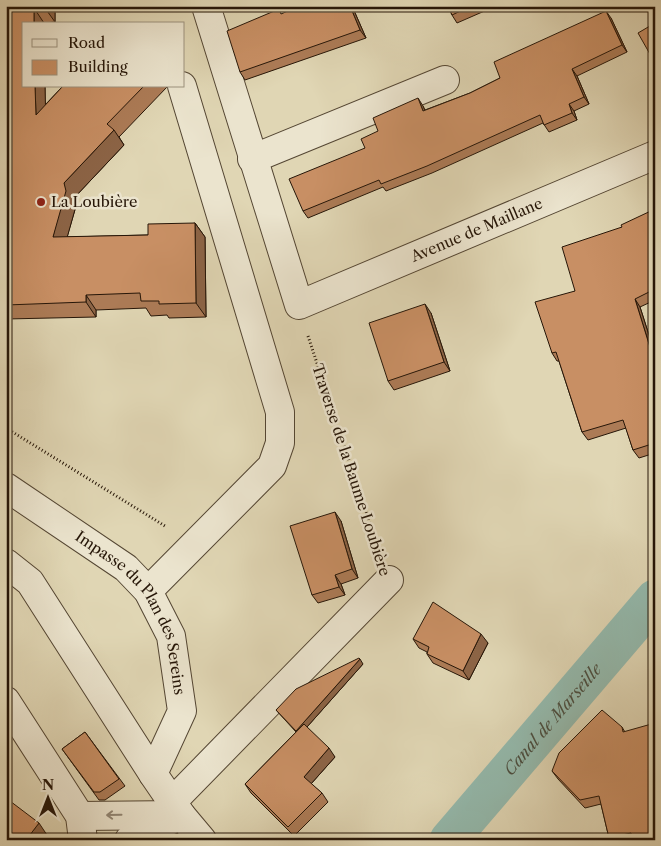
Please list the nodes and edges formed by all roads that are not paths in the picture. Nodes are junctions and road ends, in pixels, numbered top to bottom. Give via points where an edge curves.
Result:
1 (206, 6) edge
2 (445, 80) dead end
3 (183, 88) edge
4 (655, 155) edge
5 (255, 169) junction
6 (6, 487) edge
7 (6, 563) edge
8 (389, 580) road end
9 (148, 591) junction
10 (6, 701) edge
11 (153, 774) junction
12 (176, 808) junction
13 (81, 828) edge
14 (129, 840) edge
15 (202, 840) edge

1 - 5 street
2 - 5 street
3 - 9 street via 280,412 280,443 272,466
4 - 5 street, Avenue de Maillane via 299,305
6 - 9 street, Impasse du Plan des Sereins via 126,568
7 - 11 street via 30,582
8 - 12 street, Traverse de la Baume Loubière
9 - 11 street, Impasse du Plan des Sereins via 171,636 182,711
10 - 13 street
11 - 12 street
12 -> 13 street
12 - 14 street, Traverse de la Baume Loubière
12 - 15 street

